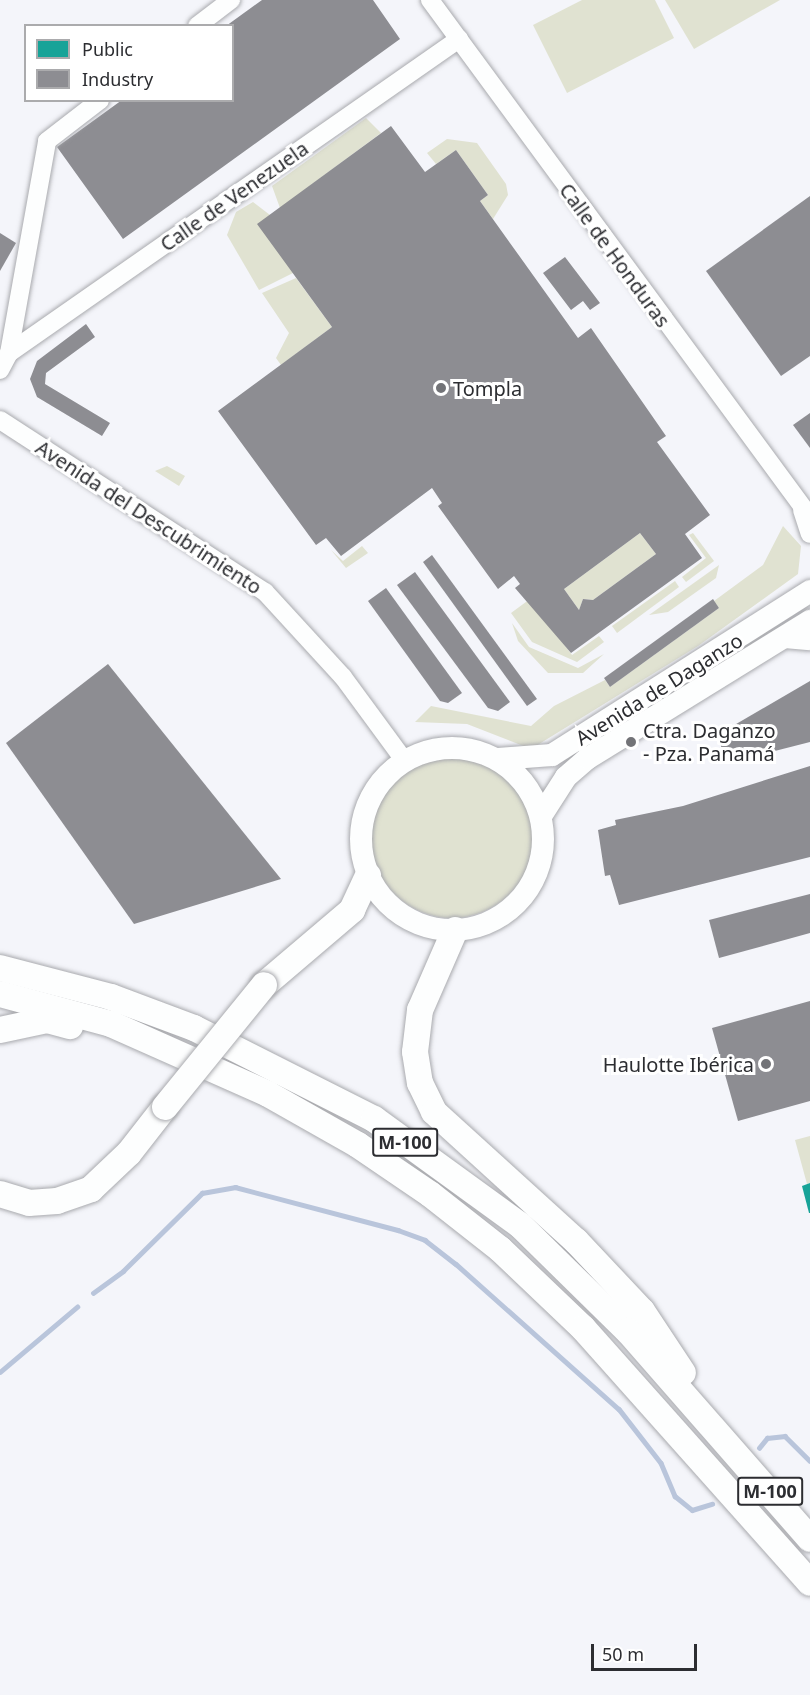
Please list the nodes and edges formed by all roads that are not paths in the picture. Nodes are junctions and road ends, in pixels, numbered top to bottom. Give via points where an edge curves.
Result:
1 (231, 0) edge
2 (430, 0) edge
3 (201, 24) edge
4 (459, 39) junction
5 (97, 102) edge
6 (9, 353) junction
7 (0, 370) edge
8 (0, 420) edge
9 (806, 513) edge
10 (810, 534) edge
11 (810, 591) edge
12 (810, 621) edge
13 (785, 639) junction
14 (810, 641) edge
15 (498, 759) junction
16 (404, 760) junction
17 (541, 816) junction
18 (368, 876) junction
19 (455, 930) junction
20 (0, 968) edge
21 (0, 994) edge
22 (0, 1029) edge
23 (178, 1055) junction
24 (0, 1194) edge
25 (730, 1443) junction
26 (810, 1539) edge
27 (810, 1583) edge

1 - 3 street
2 - 4 street, Calle de Honduras
4 - 6 street, Calle de Venezuela
4 - 9 street, Calle de Honduras
5 - 6 street via 46,141
6 - 7 street
8 - 16 street, Avenida del Descubrimiento via 265,592 343,677
9 - 10 street, Calle de Honduras
11 - 15 main road, Avenida de Daganzo via 552,755
12 - 13 main road, Avenida de Daganzo
13 - 14 street
13 - 17 main road, Avenida de Daganzo via 588,758 566,777
15 - 16 main road via 451,747
15 - 17 main road via 517,774
16 - 18 main road via 368,802 361,828
17 - 19 main road via 543,843 525,894 482,926
18 - 19 main road via 400,915
18 - 24 highway, bridge via 352,910 264,985 129,1153 91,1189 57,1201 29,1203
19 - 25 highway via 441,953 418,1031 420,1083 434,1112 576,1241 642,1311
20 - 25 highway, M-100 via 111,997 194,1028 374,1119 520,1225 628,1331
21 - 23 highway, M-100 via 111,1024
22 - 23 highway via 47,1020
23 - 27 highway, M-100 via 268,1094 358,1145 500,1249 583,1328
25 - 26 highway, M-100

